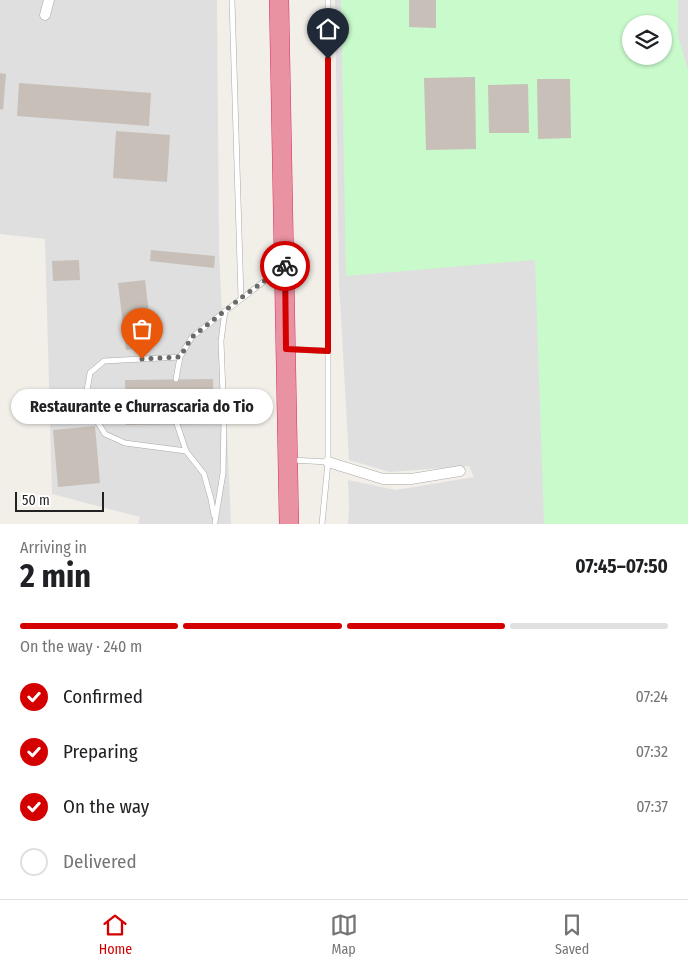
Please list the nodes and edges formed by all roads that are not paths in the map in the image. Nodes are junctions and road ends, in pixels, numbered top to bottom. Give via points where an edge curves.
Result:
1 (49, 0) edge
2 (232, 0) edge
3 (279, 0) edge
4 (328, 0) edge
5 (45, 14) dead end
6 (285, 265) junction
7 (241, 298) junction
8 (225, 311) junction
9 (286, 349) junction
10 (328, 351) junction
11 (180, 357) junction
12 (176, 379) dead end
13 (177, 424) dead end
14 (186, 452) junction
15 (288, 460) junction
16 (328, 462) junction
17 (460, 471) dead end
18 (215, 523) edge
19 (289, 524) edge
20 (322, 524) edge

1 - 5 street
2 - 7 lane
3 - 6 highway
4 - 10 lane
6 - 7 lane
6 - 9 highway
7 - 8 lane
8 - 11 lane via 192,337
8 - 18 lane via 221,341 223,473
9 - 10 lane
9 - 15 highway
10 - 16 lane
11 - 12 lane
11 - 14 lane via 104,361 90,373 85,402 105,434 125,443
13 - 14 lane
14 - 18 lane via 204,474
15 - 16 lane
15 - 19 highway
16 - 17 street via 383,480
16 - 20 lane

